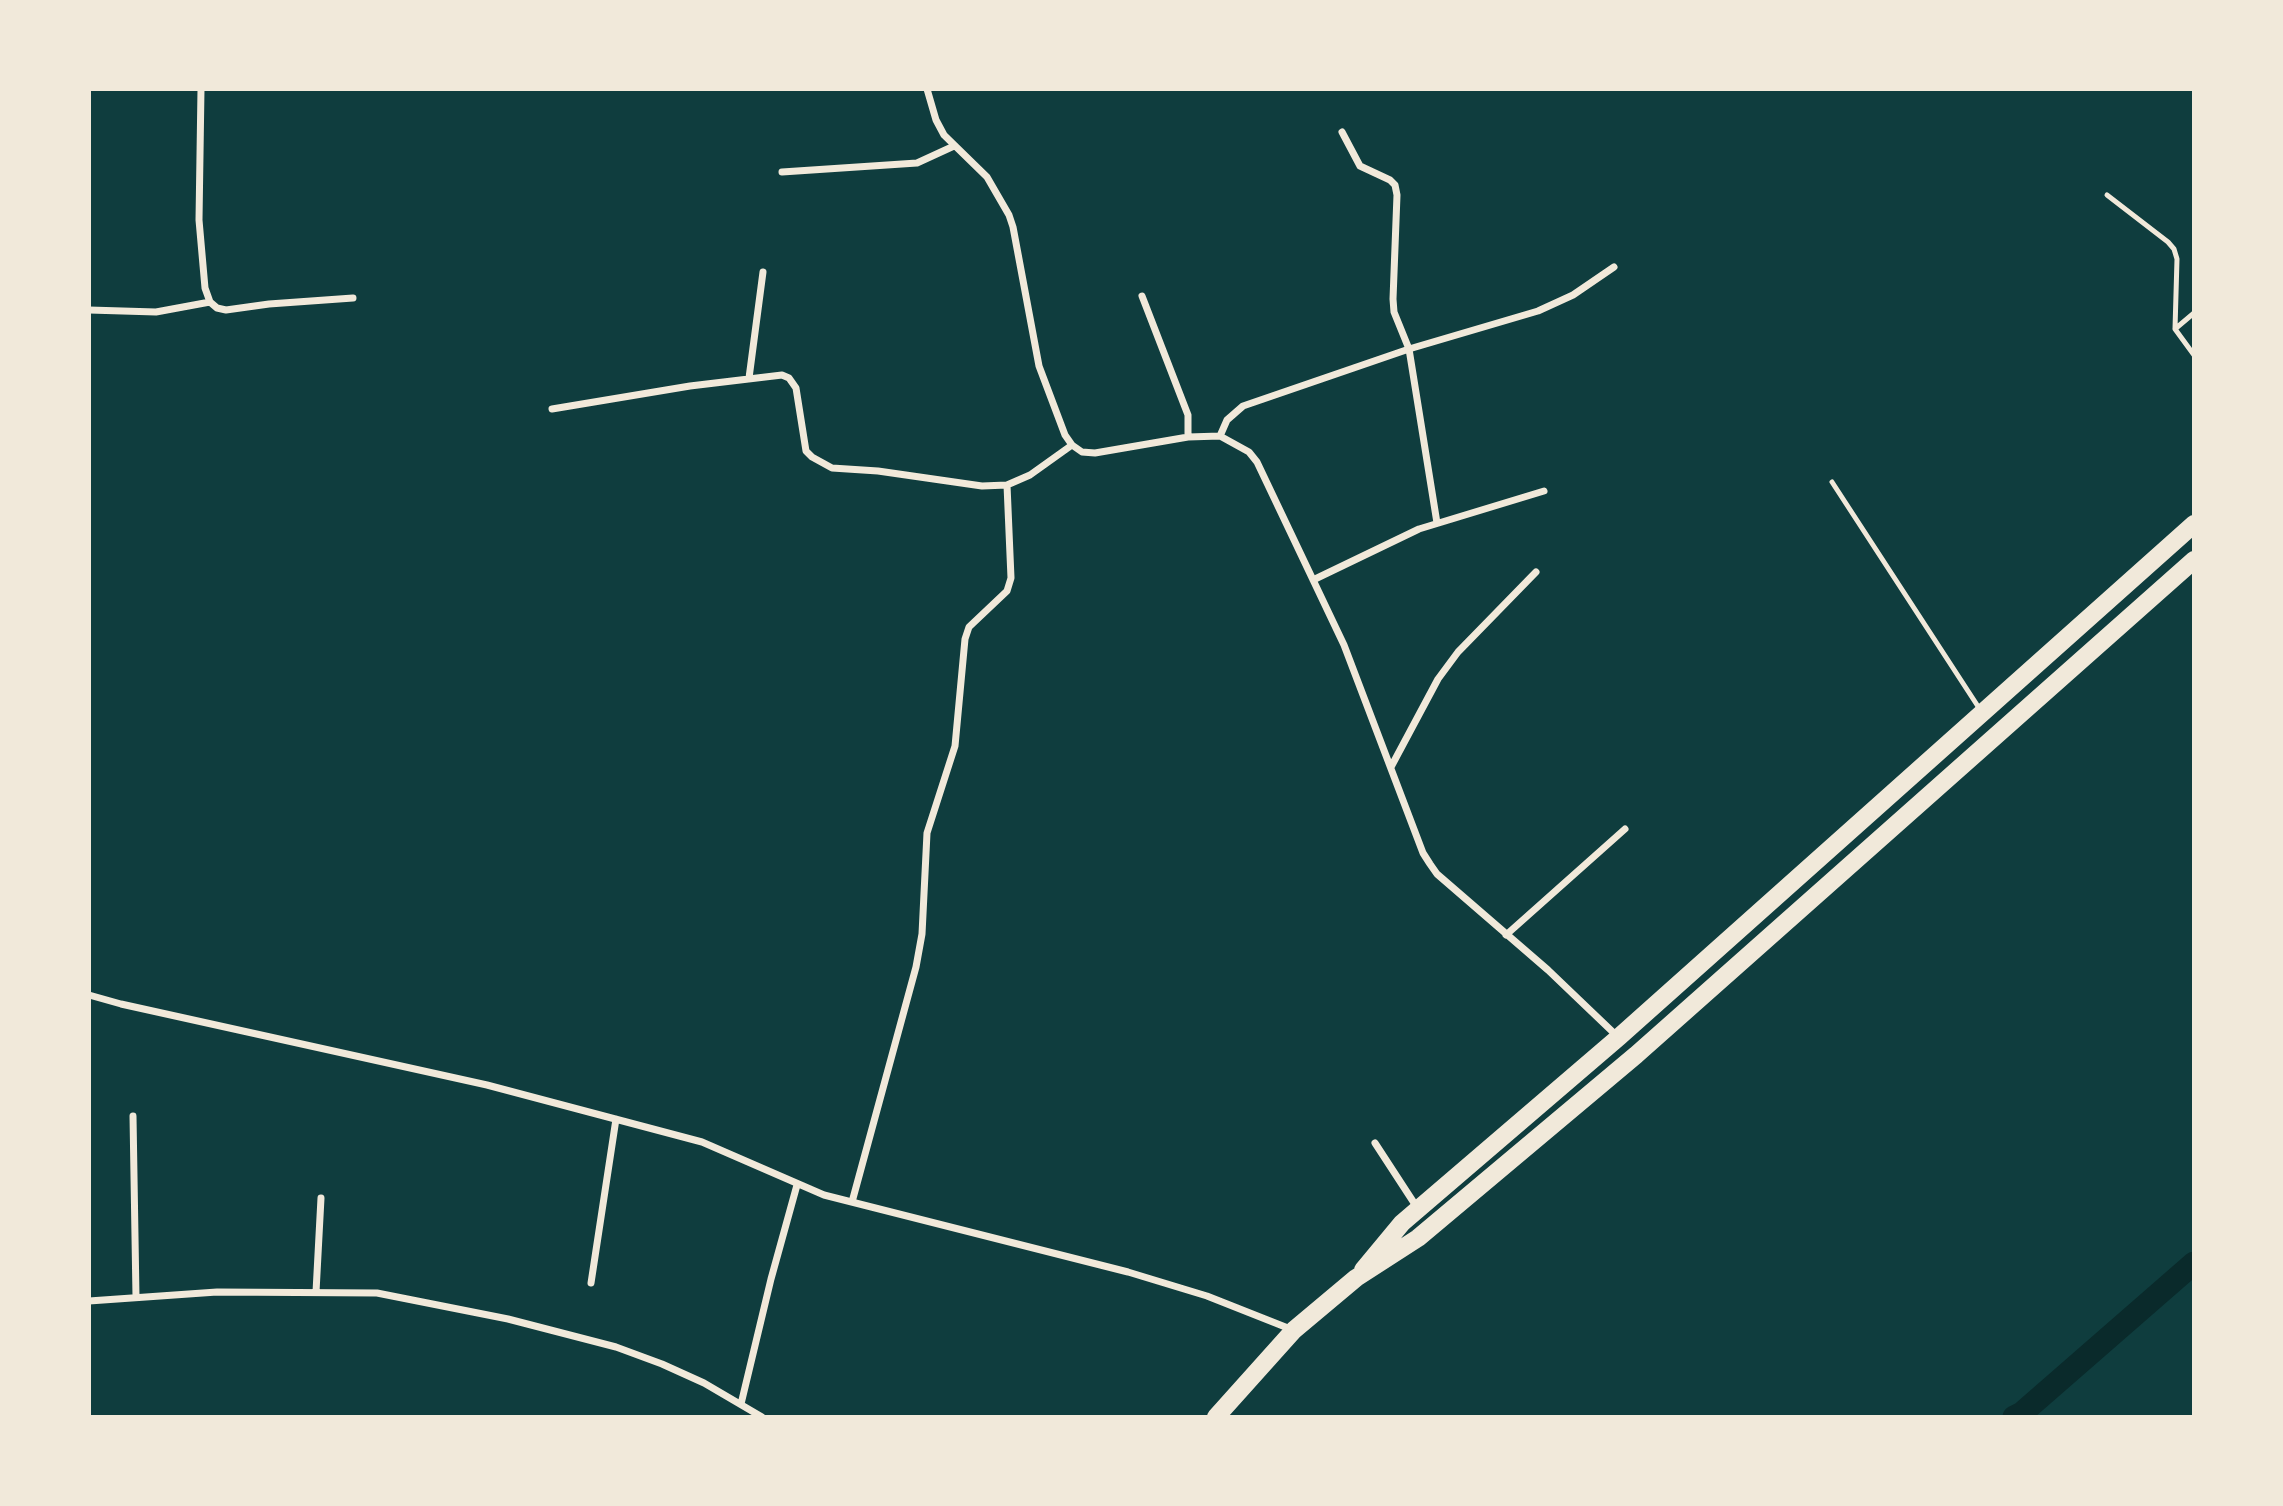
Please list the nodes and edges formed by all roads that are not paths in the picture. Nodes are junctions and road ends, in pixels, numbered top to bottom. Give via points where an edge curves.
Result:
1 (201, 89) edge
2 (927, 89) edge
3 (1342, 132) dead end
4 (954, 146) junction
5 (782, 172) dead end
6 (2106, 195) dead end
7 (1614, 267) dead end
8 (763, 272) dead end
9 (1142, 296) dead end
10 (353, 298) dead end
11 (210, 302) junction
12 (89, 310) edge
13 (2194, 313) edge
14 (2175, 329) junction
15 (1409, 349) junction
16 (2194, 355) edge
17 (749, 378) junction
18 (552, 409) dead end
19 (1220, 436) junction
20 (1188, 437) junction
21 (1072, 445) junction
22 (1832, 482) dead end
23 (1007, 485) junction
24 (1544, 491) dead end
25 (1437, 523) junction
26 (2194, 523) edge
27 (2194, 560) edge
28 (1536, 572) dead end
29 (1313, 580) junction
30 (1982, 712) junction
31 (1391, 767) junction
32 (1625, 830) dead end
33 (1506, 935) junction
34 (89, 995) edge
35 (1619, 1037) junction
36 (133, 1116) dead end
37 (616, 1119) junction
38 (1375, 1143) dead end
39 (797, 1185) junction
40 (321, 1198) dead end
41 (852, 1202) junction
42 (1419, 1209) junction
43 (1356, 1278) junction
44 (591, 1283) dead end
45 (316, 1292) junction
46 (136, 1297) junction
47 (89, 1301) edge
48 (1294, 1330) junction
49 (741, 1404) junction
50 (762, 1417) edge
51 (1216, 1417) edge

1 - 11 street via 199,220
2 - 4 street via 936,120
3 - 15 street via 1360,166 1395,185 1392,299
4 - 5 street via 917,163
4 - 21 street via 987,177 1009,215 1044,382
6 - 14 lane via 2174,249
7 - 15 street via 1558,303
8 - 17 street
9 - 20 street via 1188,415
10 - 11 street via 226,310
11 - 12 street via 156,312
13 - 14 lane
14 - 16 lane
15 - 19 street via 1243,406 1227,421
15 - 25 street
17 - 18 street
17 - 23 street via 782,375 793,383 806,451 832,468
19 - 20 street
19 - 29 street via 1250,452 1257,462
20 - 21 street via 1095,453
21 - 23 street via 1030,475
22 - 30 lane
23 - 41 street via 1011,578 1007,591 969,627 965,639 955,746 927,833 916,967
24 - 25 street
25 - 29 street
26 - 30 main road
27 - 43 main road via 1636,1055 1418,1238
28 - 31 street via 1458,652 1438,679
29 - 31 street via 1344,645
30 - 35 main road
31 - 33 street via 1423,853 1437,874
32 - 33 street
33 - 35 street
34 - 37 street via 487,1085
35 - 42 main road
36 - 46 street
37 - 39 street via 721,1149
37 - 44 street
38 - 42 street
39 - 41 street
39 - 49 street
40 - 45 street
41 - 48 street via 1128,1272
42 - 43 main road via 1393,1232
43 - 48 main road
45 - 46 street
45 - 49 street via 377,1293 508,1319 616,1347 704,1383
46 - 47 street
48 - 51 main road
49 - 50 street

